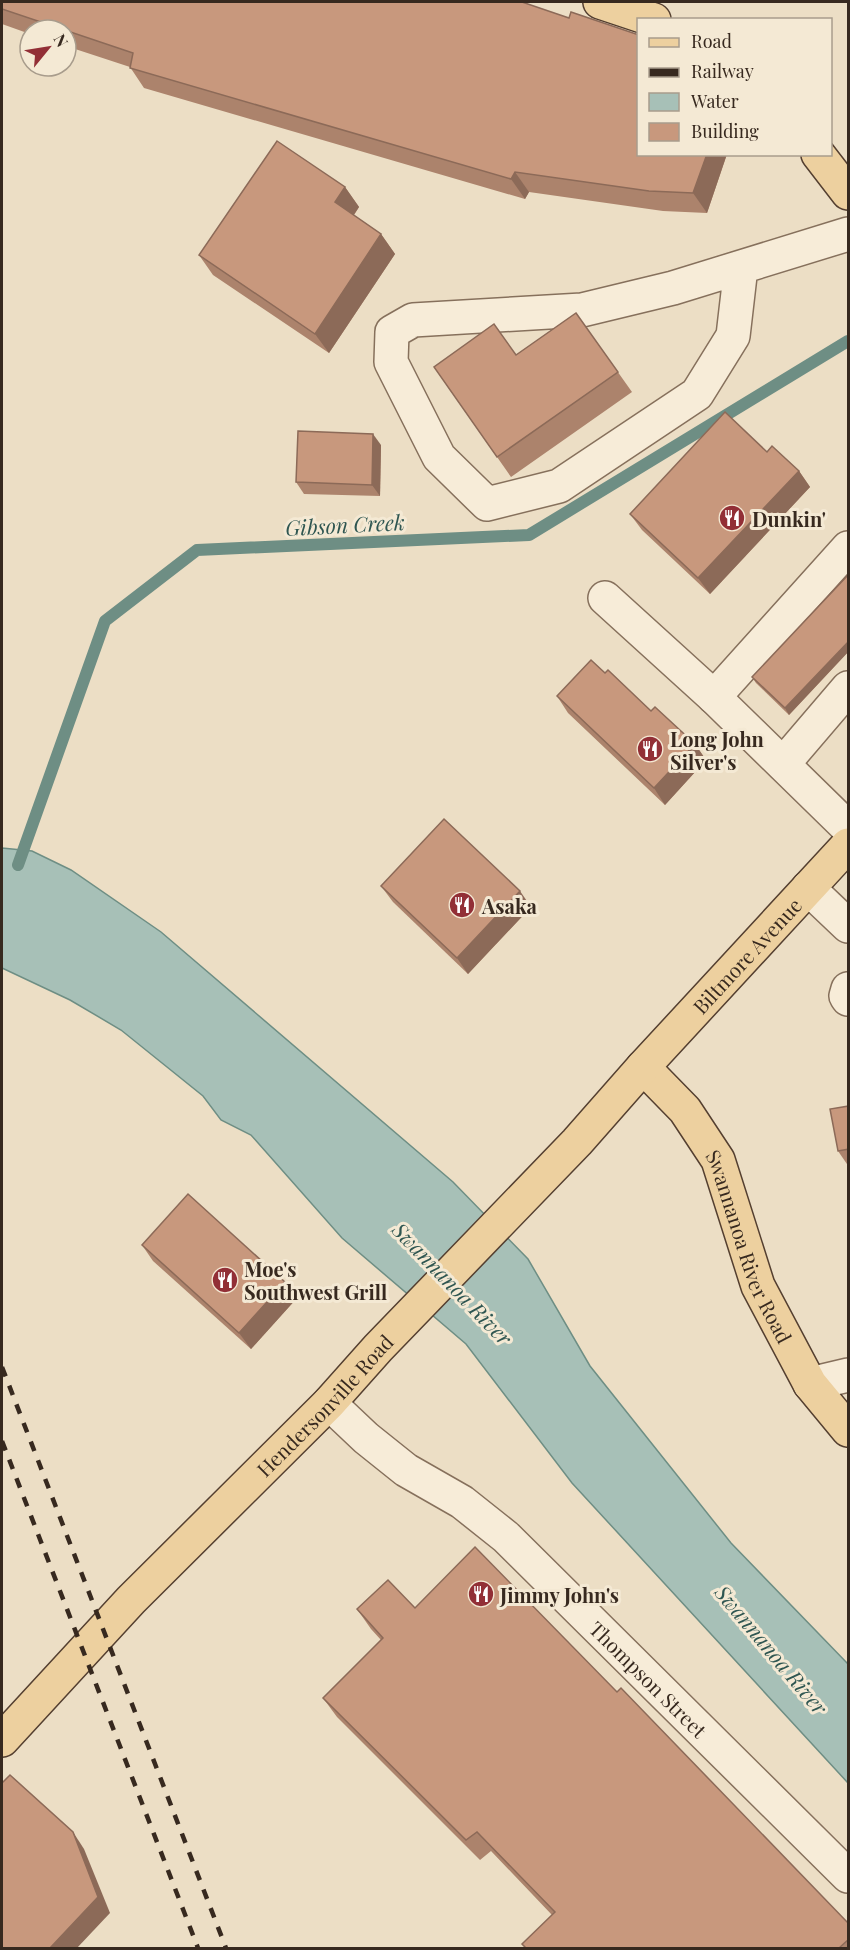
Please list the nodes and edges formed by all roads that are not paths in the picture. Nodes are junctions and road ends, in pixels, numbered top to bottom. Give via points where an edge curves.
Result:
1 (600, 2) edge
2 (648, 18) edge
3 (820, 156) edge
4 (849, 193) edge
5 (849, 234) edge
6 (741, 267) junction
7 (849, 548) edge
8 (605, 598) dead end
9 (849, 688) edge
10 (714, 697) junction
11 (783, 764) junction
12 (849, 828) edge
13 (849, 845) edge
14 (808, 888) junction
15 (849, 926) edge
16 (849, 989) edge
17 (849, 999) edge
18 (643, 1067) junction
19 (849, 1375) edge
20 (810, 1384) junction
21 (329, 1403) junction
22 (849, 1430) edge
23 (2, 1740) edge
24 (849, 1876) edge

1 - 2 main road
3 - 4 main road
5 - 6 street
6 - 6 street via 582,310 413,320 392,332 391,362 439,457 487,504 559,486 697,394 733,336
7 - 10 street
8 - 10 street
9 - 11 street
10 - 11 street
11 - 12 street
13 - 14 main road, Biltmore Avenue
14 - 15 street
14 - 18 main road, Biltmore Avenue
16 - 17 street
18 - 20 main road, Swannanoa River Road via 686,1110 718,1160 758,1286
18 - 21 main road, Hendersonville Road
19 - 20 street
20 - 22 main road, Swannanoa River Road
21 - 23 main road, Hendersonville Road via 131,1600
21 - 24 street, Thompson Street via 406,1470 462,1502 506,1537

